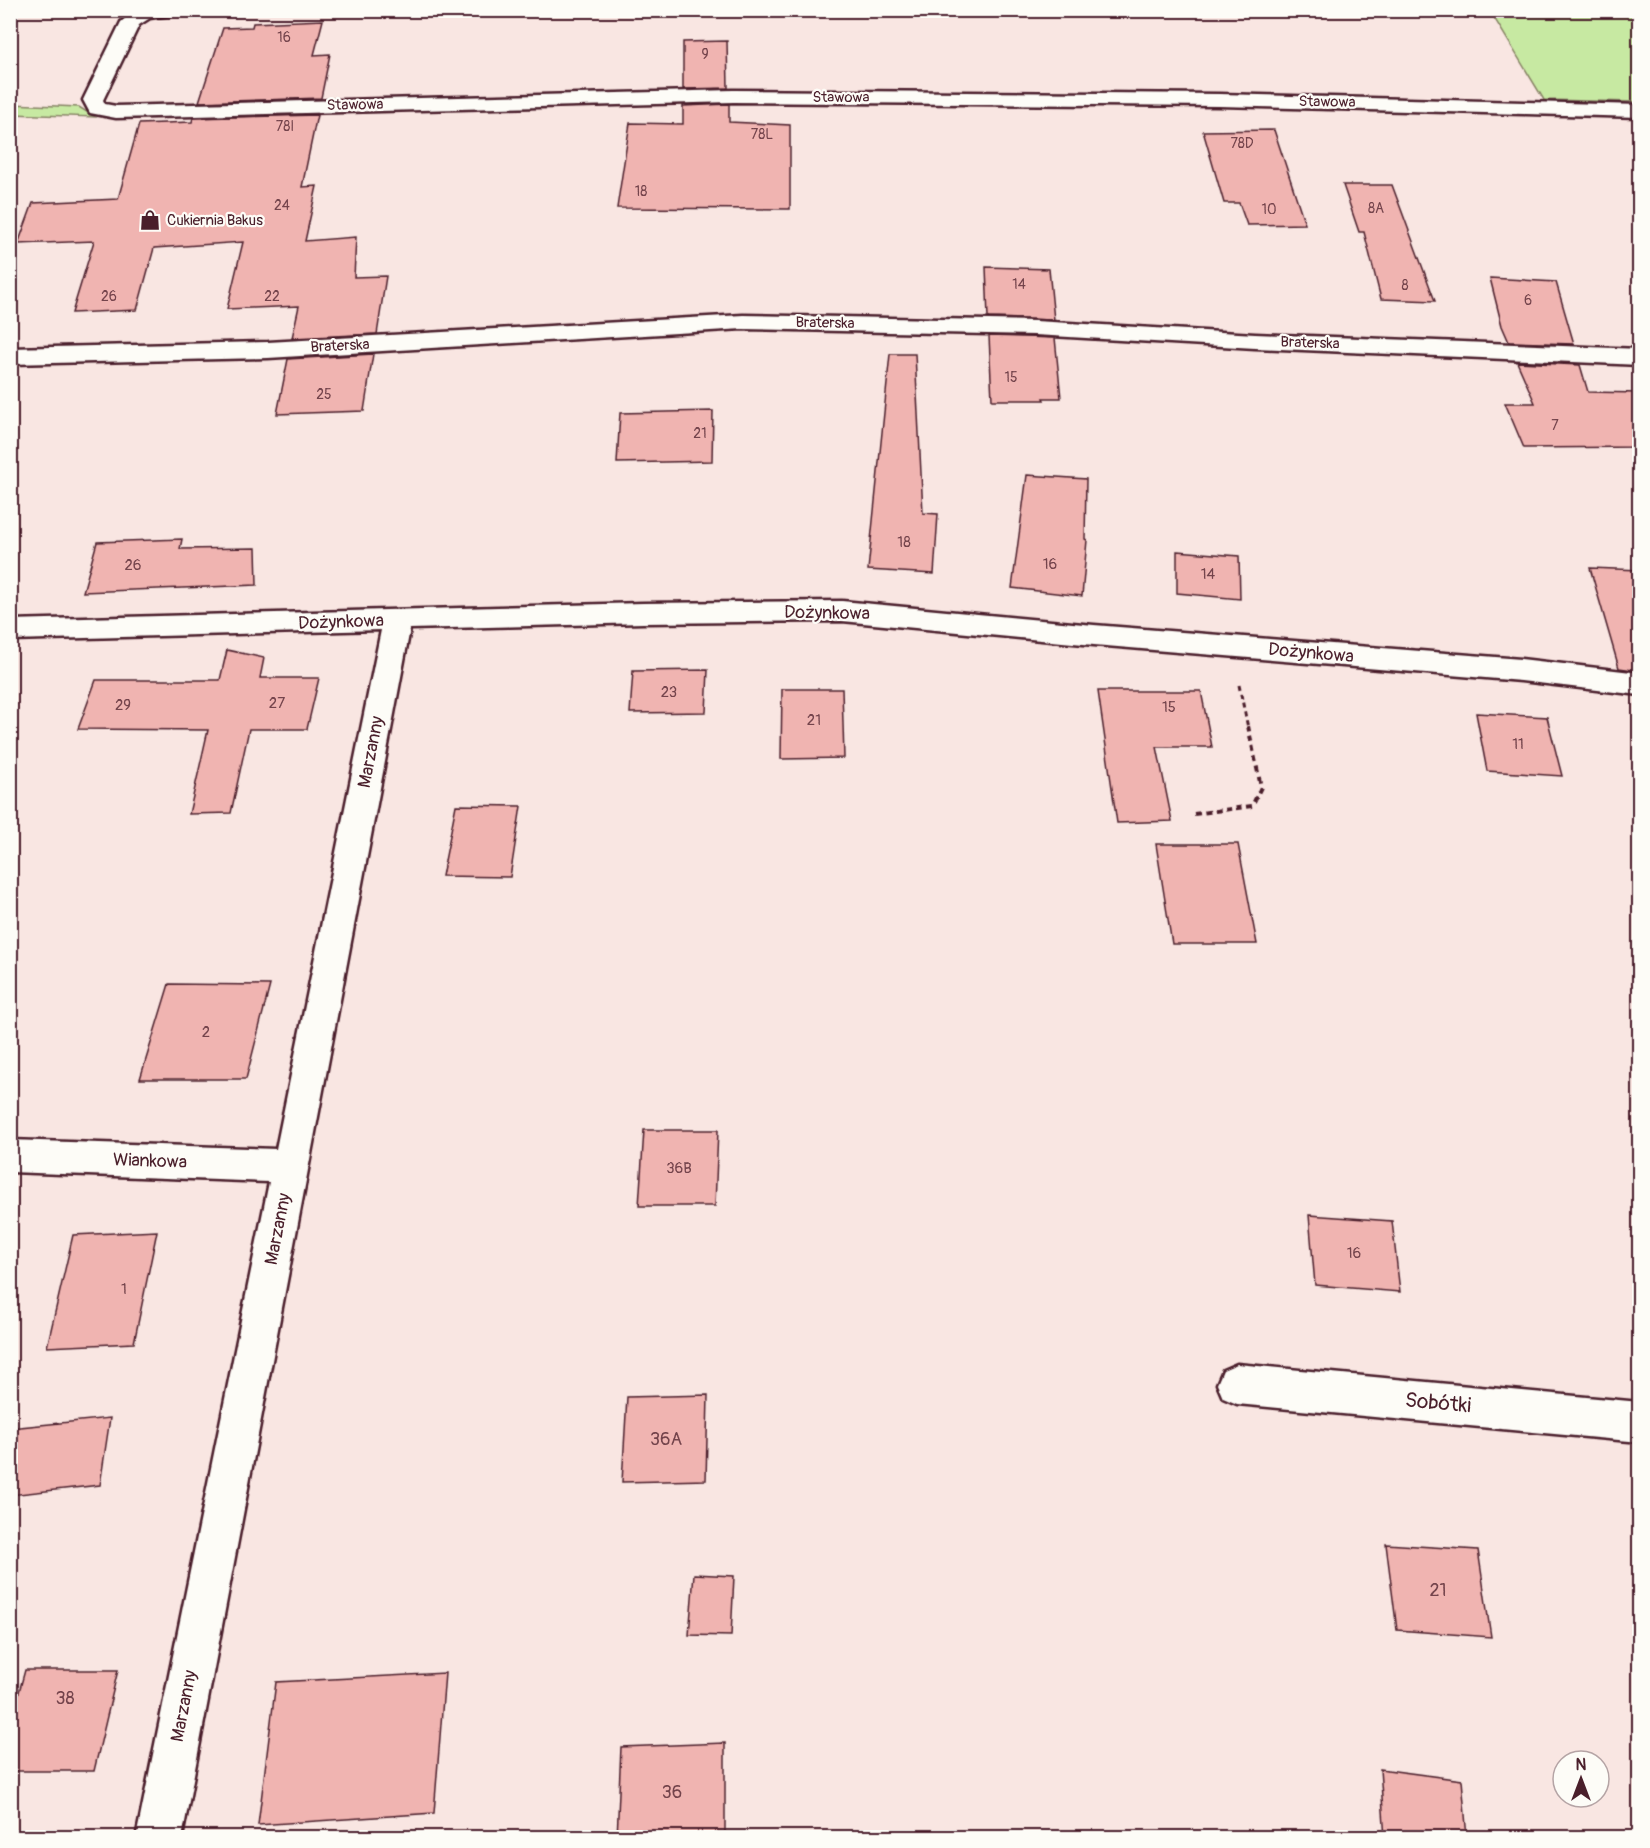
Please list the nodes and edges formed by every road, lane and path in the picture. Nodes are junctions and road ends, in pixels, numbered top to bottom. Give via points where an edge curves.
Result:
1 (170, 10) edge
2 (1640, 111) edge
3 (10, 356) edge
4 (1640, 357) edge
5 (397, 620) junction
6 (10, 630) edge
7 (1231, 646) junction
8 (1640, 684) edge
9 (1194, 814) dead end
10 (10, 1156) edge
11 (290, 1166) junction
12 (1237, 1384) dead end
13 (1640, 1422) edge
14 (159, 1838) edge

1 - 2 street, Stawowa via 146,13 131,22 93,100 97,109 116,112 732,96 1219,100
3 - 4 street, Braterska via 268,350 743,322 1035,328
5 - 6 street, Dożynkowa
5 - 7 street, Dożynkowa via 842,611
5 - 11 street, Marzanny
7 - 8 street, Dożynkowa
7 - 9 path via 1261,787 1252,806
10 - 11 street, Wiankowa
11 - 14 street, Marzanny
12 - 13 street, Sobótki

